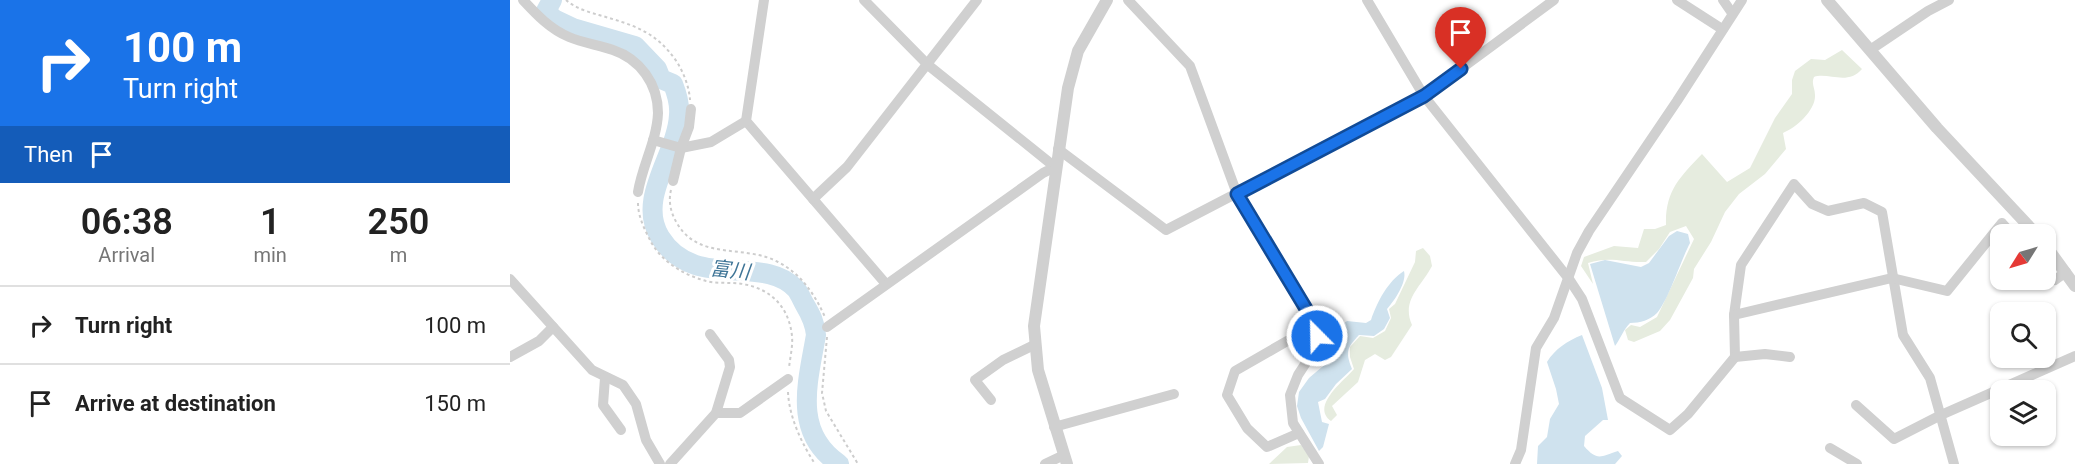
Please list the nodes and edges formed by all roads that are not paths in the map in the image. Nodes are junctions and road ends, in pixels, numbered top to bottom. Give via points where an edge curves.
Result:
1 (523, 0) edge
2 (764, 0) edge
3 (864, 0) edge
4 (977, 0) edge
5 (1107, 0) edge
6 (1128, 0) edge
7 (1367, 0) edge
8 (1554, 0) edge
9 (1677, 0) edge
10 (1723, 0) edge
11 (1742, 0) edge
12 (1827, 0) edge
13 (1949, 0) edge
14 (1732, 13) junction
15 (1722, 29) junction
16 (1870, 50) junction
17 (928, 65) junction
18 (1424, 96) junction
19 (691, 109) road end
20 (746, 121) junction
21 (654, 140) junction
22 (679, 147) junction
23 (1058, 149) junction
24 (1055, 167) junction
25 (673, 181) road end
26 (638, 192) road end
27 (1237, 194) junction
28 (813, 199) junction
29 (2027, 224) edge
30 (1990, 238) edge
31 (2056, 259) edge
32 (1892, 278) junction
33 (510, 279) edge
34 (1569, 279) junction
35 (2072, 279) edge
36 (2056, 280) edge
37 (886, 284) junction
38 (1734, 315) junction
39 (1315, 325) junction
40 (553, 327) junction
41 (827, 327) road end
42 (710, 334) dead end
43 (1034, 345) junction
44 (2075, 356) edge
45 (510, 357) edge
46 (1735, 357) junction
47 (1790, 357) dead end
48 (605, 378) junction
49 (788, 379) road end
50 (1174, 394) dead end
51 (991, 400) dead end
52 (1856, 405) dead end
53 (716, 413) junction
54 (1941, 415) junction
55 (1054, 427) junction
56 (621, 430) dead end
57 (1299, 433) junction
58 (1830, 448) dead end
59 (1065, 460) edge
60 (660, 464) edge
61 (670, 464) edge
62 (1045, 464) edge
63 (1319, 464) edge
64 (1515, 464) edge
65 (1857, 464) edge
66 (1954, 464) edge

1 - 21 street via 551,27 570,38 615,51 640,66 657,99
2 - 20 street
3 - 17 street
4 - 17 street
5 - 23 street via 1078,51
6 - 27 street via 1190,66
7 - 18 street
8 - 18 street
9 - 15 street
10 - 14 street
11 - 14 street
12 - 16 street
13 - 16 street
14 - 15 street
15 - 34 street via 1589,231
16 - 29 street via 1936,128
17 - 24 street
17 - 28 street via 847,167
18 - 27 street
18 - 34 street
19 - 22 street via 689,127
20 - 22 street via 711,142
20 - 28 street
21 - 22 street
21 - 26 street via 640,174
22 - 25 street
23 - 24 street
23 - 27 street via 1166,230
24 - 37 street
24 - 43 street via 1035,303
27 - 39 street
28 - 37 street
30 - 32 street via 1947,291
31 - 35 street
32 - 38 street
32 - 38 street via 1882,212 1864,203 1828,211 1812,204 1794,184 1741,265
32 - 54 street via 1903,335 1930,378
33 - 40 street
34 - 46 street via 1582,299 1620,398 1670,430
34 - 64 street via 1554,318 1536,348 1521,450
35 - 36 street
37 - 41 street
38 - 46 street
39 - 57 street via 1314,352 1290,395 1293,423
39 - 57 street via 1235,370 1227,395 1246,428 1267,447
40 - 45 street via 539,341
40 - 48 street via 592,370
42 - 53 street via 730,367
43 - 51 street via 975,380
43 - 55 street
44 - 54 street
46 - 47 street
48 - 56 street via 603,405
48 - 60 street via 624,385 636,404 646,440
49 - 53 street via 740,412
50 - 55 street
52 - 54 street via 1894,439
53 - 61 street
54 - 66 street
55 - 59 street
57 - 63 street
58 - 65 street
59 - 62 street

